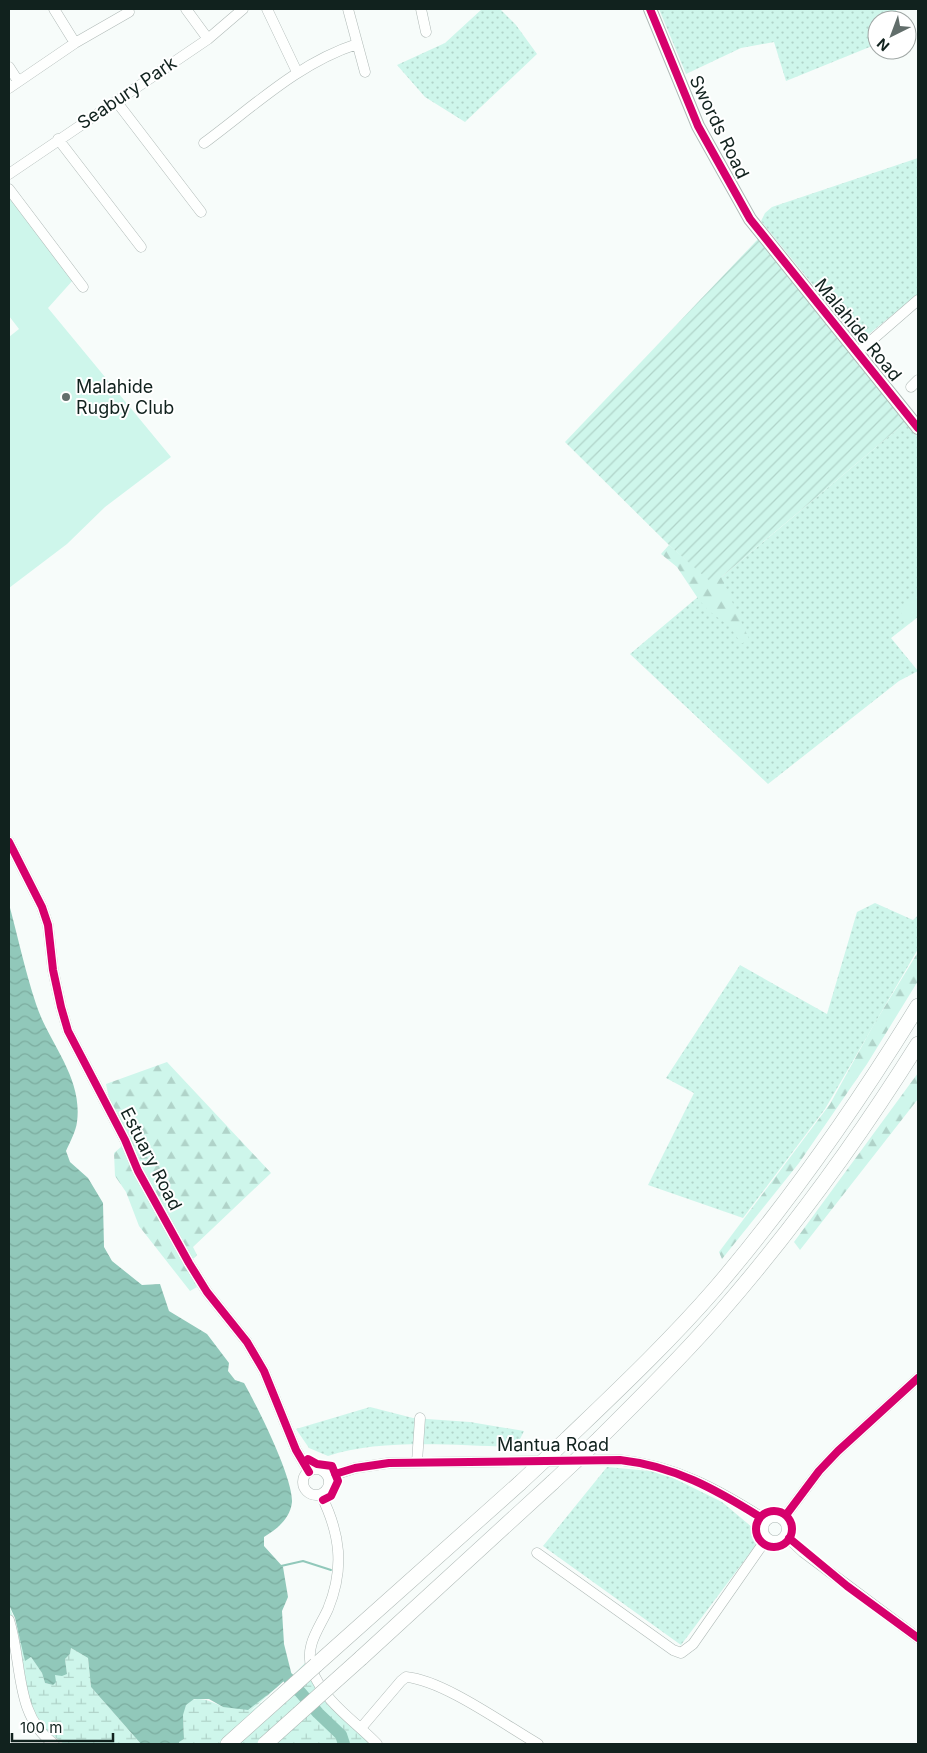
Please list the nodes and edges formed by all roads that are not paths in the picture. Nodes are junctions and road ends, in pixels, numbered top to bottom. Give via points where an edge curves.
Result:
1 (54, 9) edge
2 (186, 9) edge
3 (243, 9) edge
4 (267, 9) edge
5 (348, 9) edge
6 (421, 9) edge
7 (650, 9) edge
8 (129, 12) dead end
9 (426, 32) dead end
10 (208, 39) junction
11 (75, 43) junction
12 (357, 44) junction
13 (9, 67) edge
14 (297, 72) junction
15 (365, 72) dead end
16 (18, 82) junction
17 (9, 88) edge
18 (116, 101) junction
19 (58, 139) junction
20 (204, 143) dead end
21 (9, 174) edge
22 (9, 189) edge
23 (201, 212) dead end
24 (141, 247) dead end
25 (774, 250) joint
26 (83, 287) dead end
27 (918, 300) edge
28 (857, 352) junction
29 (918, 428) edge
30 (9, 842) edge
31 (918, 1006) edge
32 (918, 1044) edge
33 (918, 1378) edge
34 (420, 1418) dead end
35 (418, 1462) junction
36 (309, 1472) junction
37 (328, 1477) junction
38 (321, 1495) junction
39 (783, 1519) junction
40 (766, 1520) junction
41 (785, 1535) junction
42 (767, 1538) junction
43 (537, 1553) dead end
44 (9, 1620) edge
45 (918, 1638) edge
46 (361, 1728) junction
47 (54, 1744) edge
48 (228, 1744) edge
49 (265, 1744) edge
50 (377, 1744) edge
51 (538, 1744) edge

1 - 11 street
2 - 10 street
3 - 10 street, Seabury Park
4 - 14 street
5 - 12 street
6 - 9 street
7 - 25 main road, Swords Road via 713,156 750,219
8 - 11 street
10 - 18 street, Seabury Park
11 - 16 street
12 - 14 street via 335,51
12 - 15 street
13 - 16 street
14 - 20 street
16 - 17 street
18 - 19 street, Seabury Park
18 - 23 street
19 - 21 street, Seabury Park
19 - 24 street
22 - 26 street
25 - 28 main road, Malahide Road
27 - 28 street
28 - 29 main road, Malahide Road
30 - 36 street, Estuary Road via 48,925 57,990 68,1031 138,1171 189,1263 207,1292 247,1342 264,1371 296,1450
31 - 48 highway, bridge via 859,1101 762,1231 666,1342 520,1483
32 - 49 highway, bridge via 795,1222 720,1314 599,1440
33 - 39 street via 832,1457
34 - 35 street
35 - 37 street, Mantua Road via 355,1468
35 - 40 street, Mantua Road via 620,1460 647,1463 706,1484
36 - 37 street via 322,1471
36 - 38 street via 304,1478 304,1486 312,1495
37 - 38 street via 329,1485
38 - 46 street via 338,1537 338,1574 328,1609 312,1639 312,1668 335,1704
39 - 40 street via 773,1516
39 - 41 street via 787,1528
40 - 42 street via 762,1529
41 - 42 street via 777,1541
41 - 45 street
42 - 43 street via 693,1644 681,1653
44 - 47 street via 29,1715 36,1728
46 - 50 street
46 - 51 street via 406,1677 417,1678 472,1704

